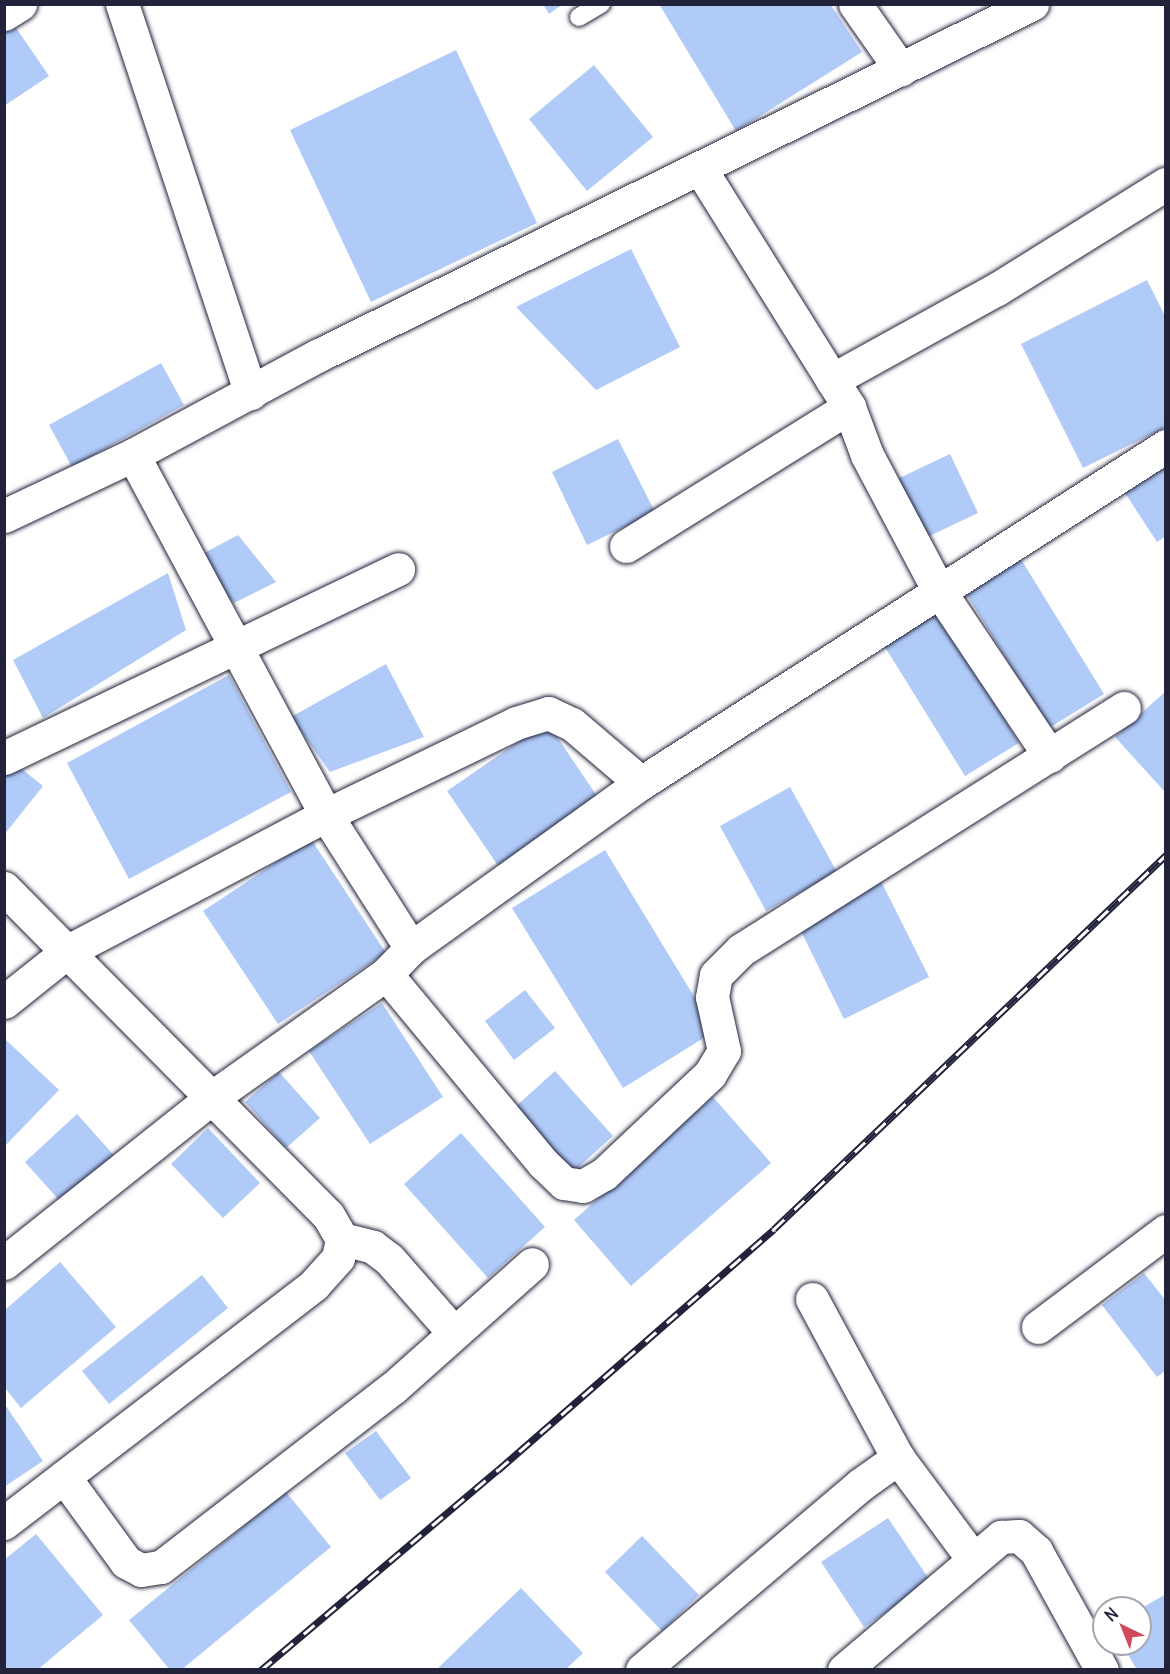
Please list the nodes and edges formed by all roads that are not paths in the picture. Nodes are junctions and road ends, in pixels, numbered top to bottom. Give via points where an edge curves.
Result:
1 (21, 4) edge
2 (122, 4) edge
3 (601, 4) edge
4 (855, 4) edge
5 (1032, 4) edge
6 (4, 14) edge
7 (579, 17) dead end
8 (902, 70) junction
9 (701, 170) junction
10 (1166, 184) edge
11 (251, 393) junction
12 (840, 393) junction
13 (1166, 446) edge
14 (133, 455) junction
15 (4, 516) edge
16 (626, 546) dead end
17 (398, 569) dead end
18 (938, 590) junction
19 (234, 645) junction
20 (1124, 708) dead end
21 (1050, 756) junction
22 (4, 758) edge
23 (641, 783) junction
24 (326, 815) junction
25 (4, 888) edge
26 (411, 948) junction
27 (68, 951) junction
28 (386, 974) junction
29 (4, 1002) edge
30 (214, 1096) junction
31 (1166, 1231) edge
32 (342, 1239) junction
33 (4, 1263) edge
34 (532, 1264) dead end
35 (812, 1299) dead end
36 (1038, 1327) dead end
37 (454, 1333) junction
38 (898, 1458) junction
39 (64, 1477) junction
40 (4, 1523) edge
41 (973, 1559) junction
42 (642, 1670) edge
43 (844, 1670) edge
44 (1102, 1670) edge

1 - 6 street
2 - 11 street
3 - 7 lane
4 - 8 street
5 - 8 street
8 - 9 street
9 - 11 street via 319,355
9 - 12 street
10 - 12 street
11 - 14 street
12 - 16 street
12 - 18 street via 867,455
13 - 18 street
14 - 15 street
14 - 19 street
17 - 19 street
18 - 21 street
18 - 23 street
19 - 22 street
19 - 24 street
20 - 21 street
21 - 28 street via 741,950 716,975 712,997 724,1051 710,1074 603,1174 583,1186 564,1183 543,1163
23 - 24 street via 572,724 549,713 516,723
23 - 26 street
24 - 26 street
24 - 27 street
25 - 27 street
26 - 28 street
27 - 29 street
27 - 30 street
28 - 30 street
30 - 32 street via 328,1215
30 - 33 street
31 - 36 street
32 - 37 street via 373,1247 389,1259
32 - 39 street via 338,1258 314,1285
34 - 37 street
35 - 38 street
37 - 39 street via 393,1388 161,1567 141,1570 126,1562
38 - 41 street
38 - 42 street via 860,1485
39 - 40 street
41 - 43 street
41 - 44 street via 1001,1537 1019,1536 1028,1543

